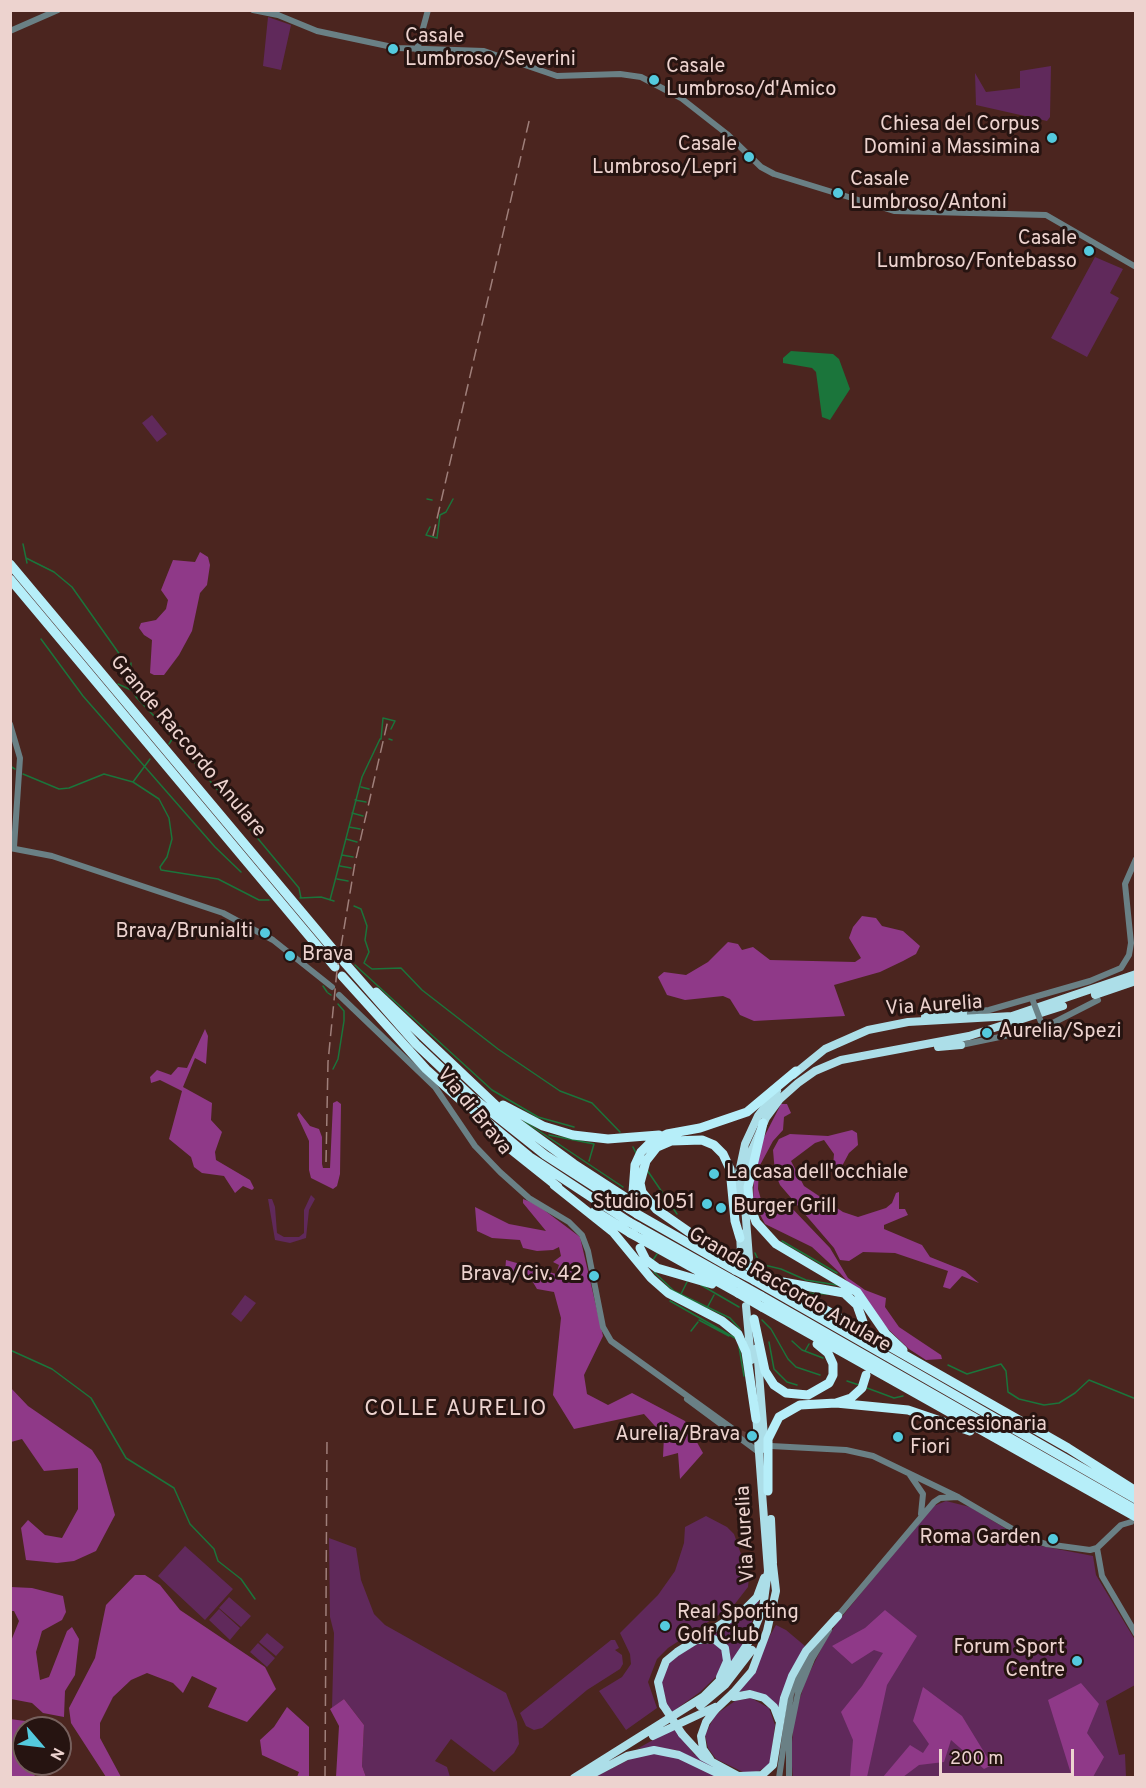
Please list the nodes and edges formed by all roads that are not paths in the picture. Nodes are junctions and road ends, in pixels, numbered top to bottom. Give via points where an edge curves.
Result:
1 (58, 10) edge
2 (253, 10) edge
3 (428, 10) edge
4 (276, 13) edge
5 (10, 32) edge
6 (417, 50) junction
7 (1136, 267) edge
8 (10, 564) edge
9 (10, 579) edge
10 (10, 724) edge
11 (12, 848) edge
12 (1136, 859) edge
13 (336, 953) dead end
14 (334, 967) dead end
15 (1136, 974) edge
16 (342, 976) dead end
17 (1136, 981) edge
18 (332, 987) dead end
19 (339, 994) dead end
20 (1032, 998) junction
21 (1098, 1000) joint
22 (963, 1014) joint
23 (908, 1022) junction
24 (1042, 1025) junction
25 (961, 1046) joint
26 (914, 1047) junction
27 (796, 1071) junction
28 (466, 1079) junction
29 (457, 1097) junction
30 (763, 1123) junction
31 (668, 1134) junction
32 (645, 1154) junction
33 (638, 1171) junction
34 (554, 1185) junction
35 (633, 1203) junction
36 (634, 1230) junction
37 (740, 1238) junction
38 (699, 1239) junction
39 (640, 1243) junction
40 (741, 1257) junction
41 (761, 1277) junction
42 (735, 1288) junction
43 (755, 1313) junction
44 (863, 1322) dead end
45 (866, 1378) dead end
46 (836, 1403) junction
47 (992, 1404) junction
48 (756, 1419) junction
49 (771, 1446) tunnel mouth
50 (760, 1454) junction
51 (1038, 1464) junction
52 (907, 1472) junction
53 (935, 1485) junction
54 (768, 1491) junction
55 (1136, 1491) edge
56 (923, 1496) junction
57 (958, 1497) junction
58 (1136, 1499) edge
59 (934, 1502) junction
60 (921, 1515) junction
61 (1133, 1516) edge
62 (1098, 1548) junction
63 (767, 1554) junction
64 (773, 1565) junction
65 (838, 1616) junction
66 (1136, 1634) edge
67 (692, 1643) junction
68 (734, 1695) junction
69 (704, 1697) junction
70 (715, 1708) junction
71 (780, 1723) junction
72 (653, 1736) junction
73 (683, 1737) junction
74 (701, 1737) junction
75 (602, 1761) junction
76 (719, 1767) junction
77 (740, 1777) edge
78 (568, 1778) edge
79 (574, 1778) edge
80 (585, 1778) edge
81 (726, 1778) edge
82 (779, 1778) edge
83 (789, 1778) edge

1 - 5 street
2 - 4 street
3 - 6 street
4 - 6 street via 323,32
6 - 7 street via 481,50 557,76 620,74 643,78 679,96 774,174 894,212 1046,214
8 - 13 highway, Grande Raccordo Anulare
9 - 14 highway, Grande Raccordo Anulare
10 - 11 street via 20,765
11 - 18 street via 188,899 229,916 277,943
12 - 20 street, Via Aurelia via 1124,886 1131,943 1121,968
15 - 23 highway, Via Aurelia via 1012,1016
16 - 29 highway, Grande Raccordo Anulare via 426,1069
17 - 21 highway
17 - 26 highway, Via Aurelia via 999,1027
19 - 50 street, Via di Brava via 435,1087 475,1146 500,1172 582,1235 606,1335
20 - 22 street, Via Aurelia
20 - 24 street, bridge
21 - 24 street, Via Aurelia
22 - 23 highway
23 - 27 highway, Via Aurelia via 853,1036 821,1052
24 - 25 street, Via Aurelia
25 - 26 highway
26 - 30 highway, Via Aurelia via 848,1058 815,1071 787,1092
27 - 31 highway via 747,1112
27 - 37 highway, Via Aurelia via 764,1106 746,1140 738,1180
28 - 31 highway via 507,1108 558,1132 608,1139
28 - 35 highway via 551,1148
28 - 35 highway, Grande Raccordo Anulare via 346,965 416,1044 486,1108 545,1155
29 - 34 highway via 495,1137
29 - 36 highway, Grande Raccordo Anulare, bridge via 530,1157 629,1222
30 - 40 highway, Via Aurelia via 752,1147 744,1184
30 - 47 highway via 748,1187 751,1209 761,1229 776,1244 856,1292 886,1334 902,1349
31 - 32 highway via 655,1140
32 - 33 highway
32 - 37 highway via 676,1140 700,1139 718,1148 730,1169
33 - 35 highway
33 - 38 highway via 650,1204
34 - 36 highway
34 - 48 highway via 613,1232 668,1293 722,1321 738,1334 746,1352
35 - 38 highway
35 - 41 highway, Grande Raccordo Anulare, bridge via 735,1269
36 - 39 highway, bridge
36 - 42 highway, Grande Raccordo Anulare
37 - 40 highway, Via Aurelia
38 - 40 highway
39 - 42 highway
39 - 42 highway via 646,1260 657,1268
40 - 41 highway, bridge
41 - 44 highway via 844,1293 857,1305
41 - 47 highway
41 - 58 highway, Grande Raccordo Anulare
42 - 43 highway, bridge
42 - 61 highway, Grande Raccordo Anulare, bridge via 761,1296
43 - 43 highway via 828,1353 834,1370 831,1380 822,1389 797,1396 777,1388 765,1371
43 - 48 highway, Via Aurelia
43 - 51 highway
43 - 54 highway, Via Aurelia
45 - 46 highway via 858,1393
46 - 51 highway via 927,1414
46 - 54 highway via 800,1405 776,1420 768,1439
47 - 55 highway
48 - 50 highway, Via Aurelia
49 - 52 street via 860,1452
50 - 63 highway, Via Aurelia
51 - 61 highway
52 - 53 street
52 - 56 street
53 - 56 street
53 - 57 street
53 - 59 street
54 - 64 highway, Via Aurelia
56 - 60 street
57 - 59 street
57 - 62 street via 1030,1539 1081,1551
59 - 60 street
60 - 65 street
61 - 62 street
62 - 66 street via 1102,1576
63 - 67 highway via 762,1585 749,1606
63 - 69 highway, Via Aurelia via 766,1593 755,1630 735,1664
64 - 68 highway via 776,1592 767,1630 752,1671
64 - 72 highway, Via Aurelia via 768,1610 757,1640 740,1668 711,1698
65 - 71 highway via 800,1660 788,1687
65 - 82 street via 810,1653 795,1684 786,1716
65 - 83 street via 812,1659 798,1693 789,1737
67 - 69 highway via 712,1638 727,1653 724,1669
67 - 73 highway, bridge via 671,1656 661,1669 658,1686 663,1705
68 - 70 highway, bridge
68 - 71 highway via 764,1698 775,1709
69 - 75 highway, Via Aurelia
70 - 72 highway
70 - 74 highway
71 - 77 highway via 777,1756 771,1767 762,1775
72 - 80 highway, Via Aurelia
73 - 74 highway via 691,1741
73 - 76 highway
74 - 76 highway via 704,1751
75 - 78 highway
75 - 79 highway, Via Aurelia
76 - 77 highway
80 - 81 highway via 627,1756 654,1750 679,1755

